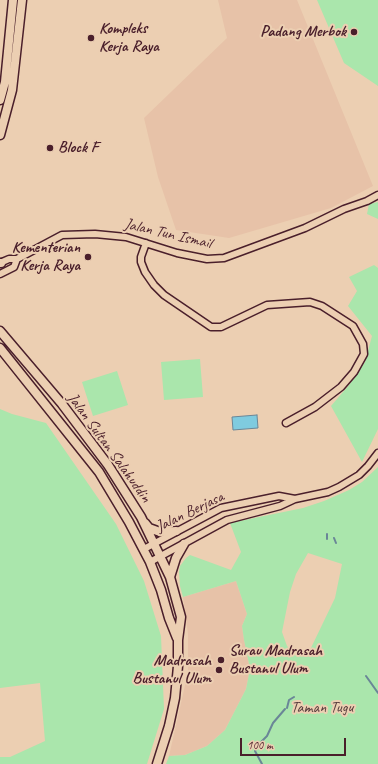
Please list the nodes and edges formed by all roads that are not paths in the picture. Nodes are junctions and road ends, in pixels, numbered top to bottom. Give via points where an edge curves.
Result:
1 (13, 0) edge
2 (22, 0) edge
3 (0, 100) edge
4 (0, 135) edge
5 (378, 195) edge
6 (146, 244) junction
7 (17, 259) junction
8 (0, 263) edge
9 (0, 274) edge
10 (0, 331) edge
11 (0, 348) edge
12 (286, 423) dead end
13 (378, 453) edge
14 (295, 499) junction
15 (141, 517) junction
16 (176, 531) junction
17 (154, 544) junction
18 (184, 544) junction
19 (144, 549) junction
20 (161, 556) junction
21 (150, 562) junction
22 (170, 577) junction
23 (178, 640) junction
24 (156, 764) edge

1 - 3 street via 5,82
2 - 4 street via 12,90
5 - 6 street, Jalan Tun Ismail via 305,228 224,258 207,259
6 - 7 street, Jalan Tun Ismail via 126,237 95,234 62,235
6 - 12 street via 141,262 144,272 154,285 212,327 221,327 267,305 310,302 322,306 354,326 363,344 364,354 354,372 341,387 315,407
7 - 8 street, Jalan Tun Ismail via 9,258
7 - 9 street, Jalan Tun Ismail via 14,267
10 - 15 street, Jalan Sultan Salahuddin via 62,404 108,465
11 - 19 street, Jalan Sultan Salahuddin via 99,472
13 - 14 street, Jalan Berjasa via 359,475 339,487
14 - 16 street, Jalan Berjasa via 279,496 222,508
14 - 18 street, Jalan Berjasa via 280,506 227,520
15 - 16 street via 149,528 160,532
15 - 17 street, Jalan Sultan Salahuddin
16 - 17 street, Jalan Berjasa
17 - 19 street, Jalan Berjasa
17 - 20 street, Jalan Sultan Salahuddin
18 - 20 street, Jalan Berjasa
18 - 22 street
19 - 21 street, Jalan Sultan Salahuddin
20 - 21 street, Jalan Berjasa
20 - 22 street, Jalan Sultan Salahuddin
21 - 23 street, Jalan Sultan Salahuddin
22 - 23 street, Jalan Sultan Salahuddin via 181,617
23 - 24 street, Jalan Sultan Salahuddin via 175,698

